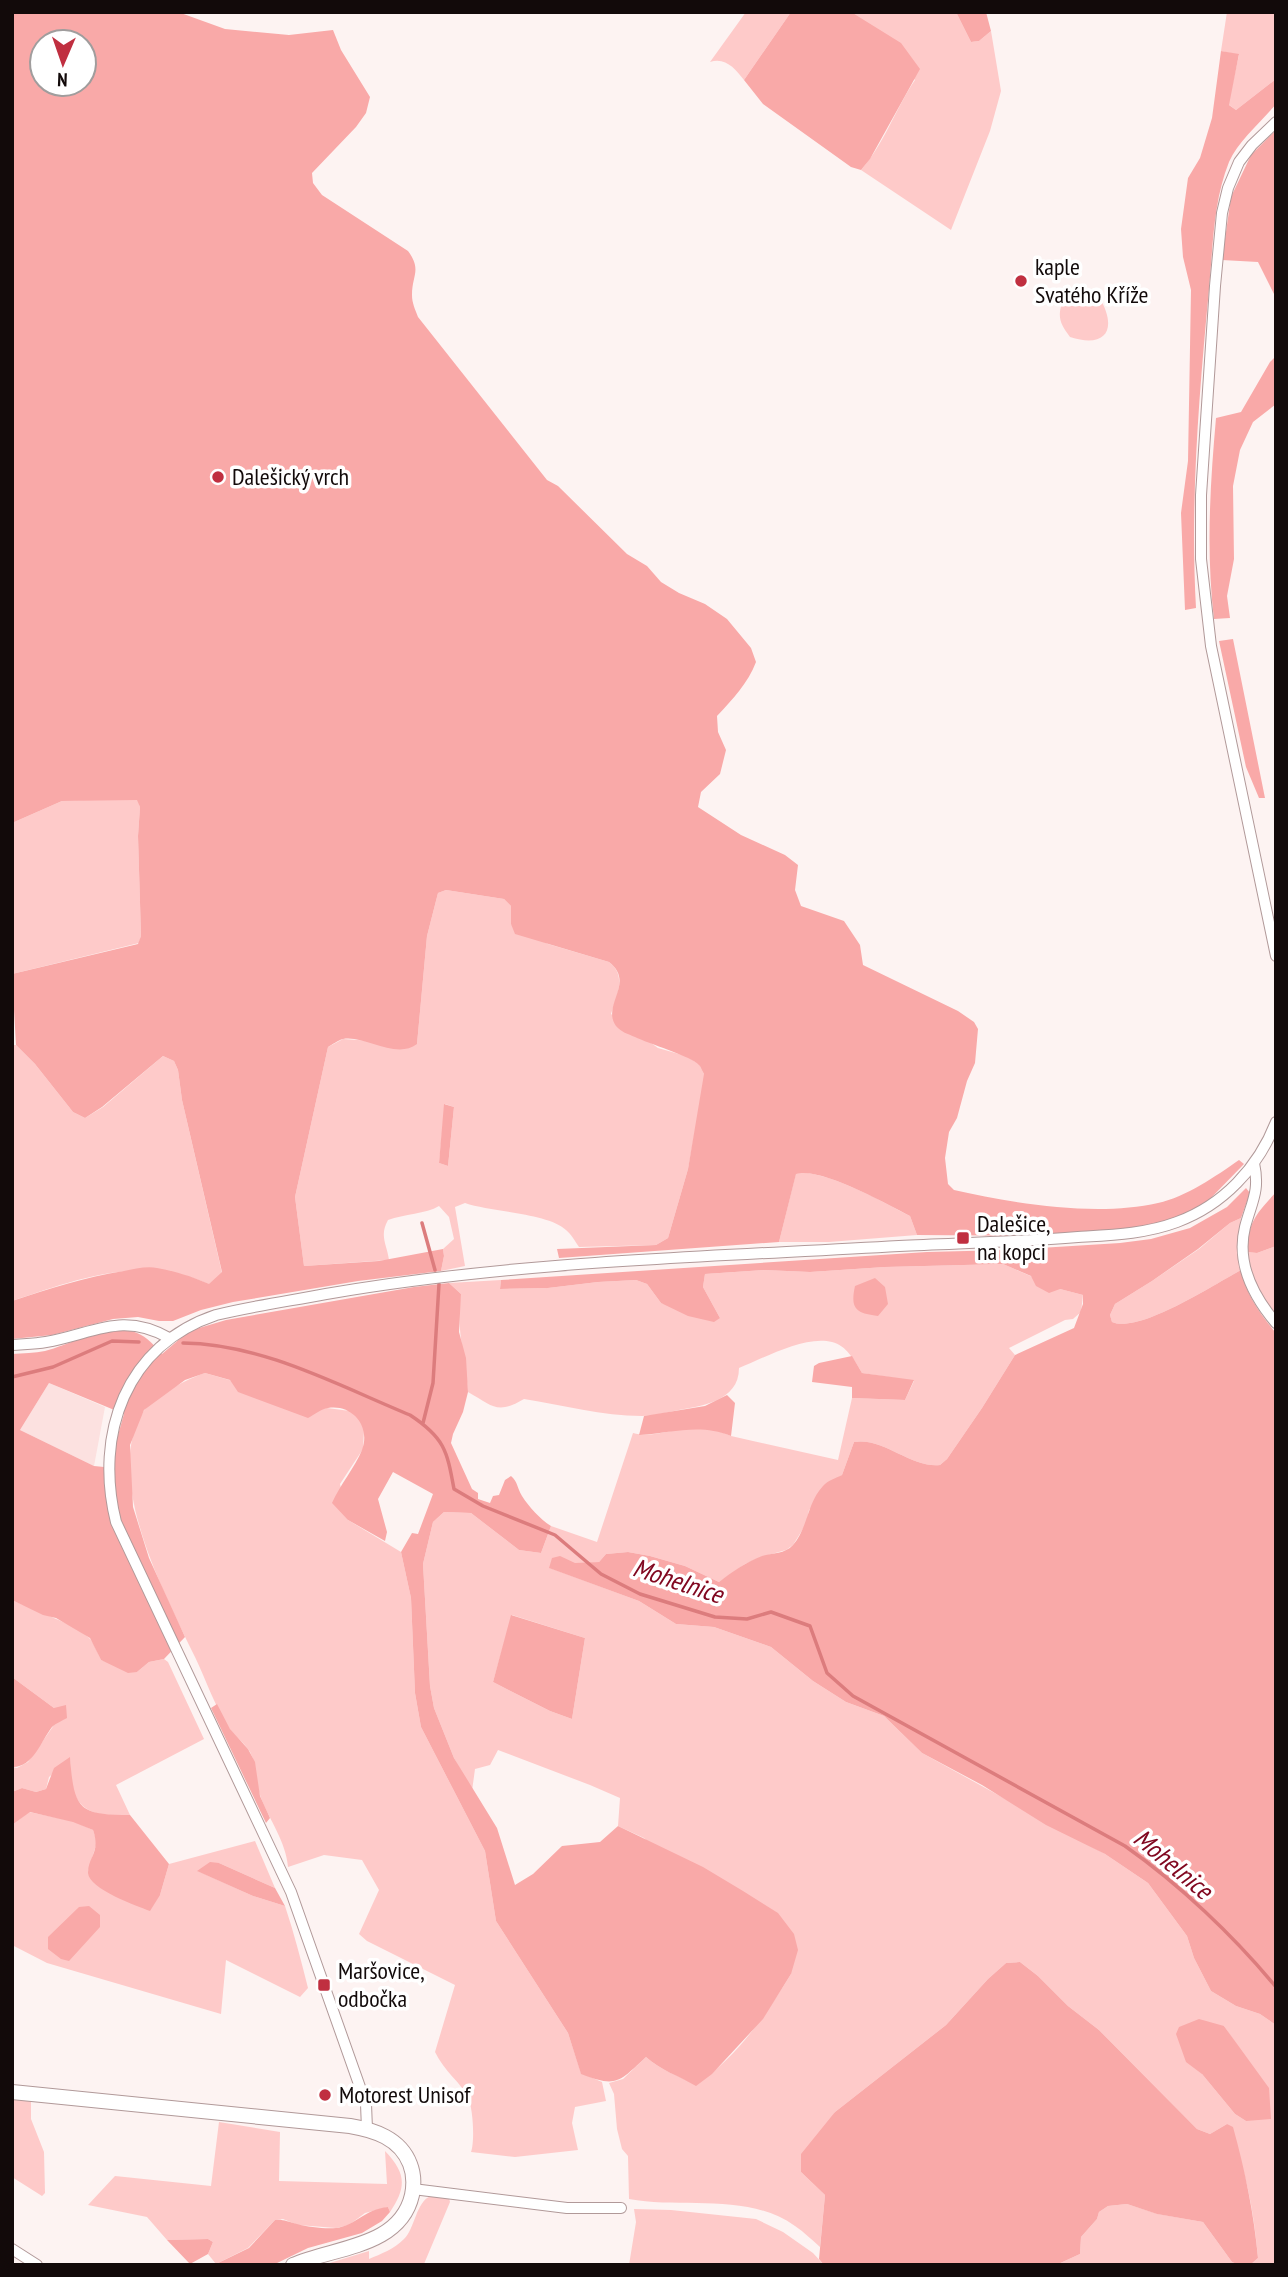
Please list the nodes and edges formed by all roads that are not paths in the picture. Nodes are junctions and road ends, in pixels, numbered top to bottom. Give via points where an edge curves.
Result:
1 (1276, 122) edge
2 (1276, 956) edge
3 (1276, 1122) edge
4 (1254, 1163) junction
5 (1276, 1323) edge
6 (169, 1338) junction
7 (12, 1345) edge
8 (12, 2092) edge
9 (367, 2129) junction
10 (413, 2189) junction
11 (621, 2208) dead end
12 (13, 2252) edge
13 (37, 2265) edge
14 (293, 2265) edge

1 - 2 street via 1239,162 1228,188 1201,495 1203,597
3 - 4 street
4 - 5 street via 1258,1186 1245,1229 1243,1256 1247,1277
4 - 6 street via 1209,1207 1143,1231 451,1276 242,1309 193,1323
6 - 7 street via 153,1328 117,1324 44,1343
6 - 9 street via 141,1368 115,1421 108,1476 116,1522 291,1892 366,2104
8 - 9 main road
9 - 10 main road via 383,2134 402,2151 410,2162
10 - 11 street via 567,2208
10 - 14 main road via 404,2214 384,2233
12 - 13 street

